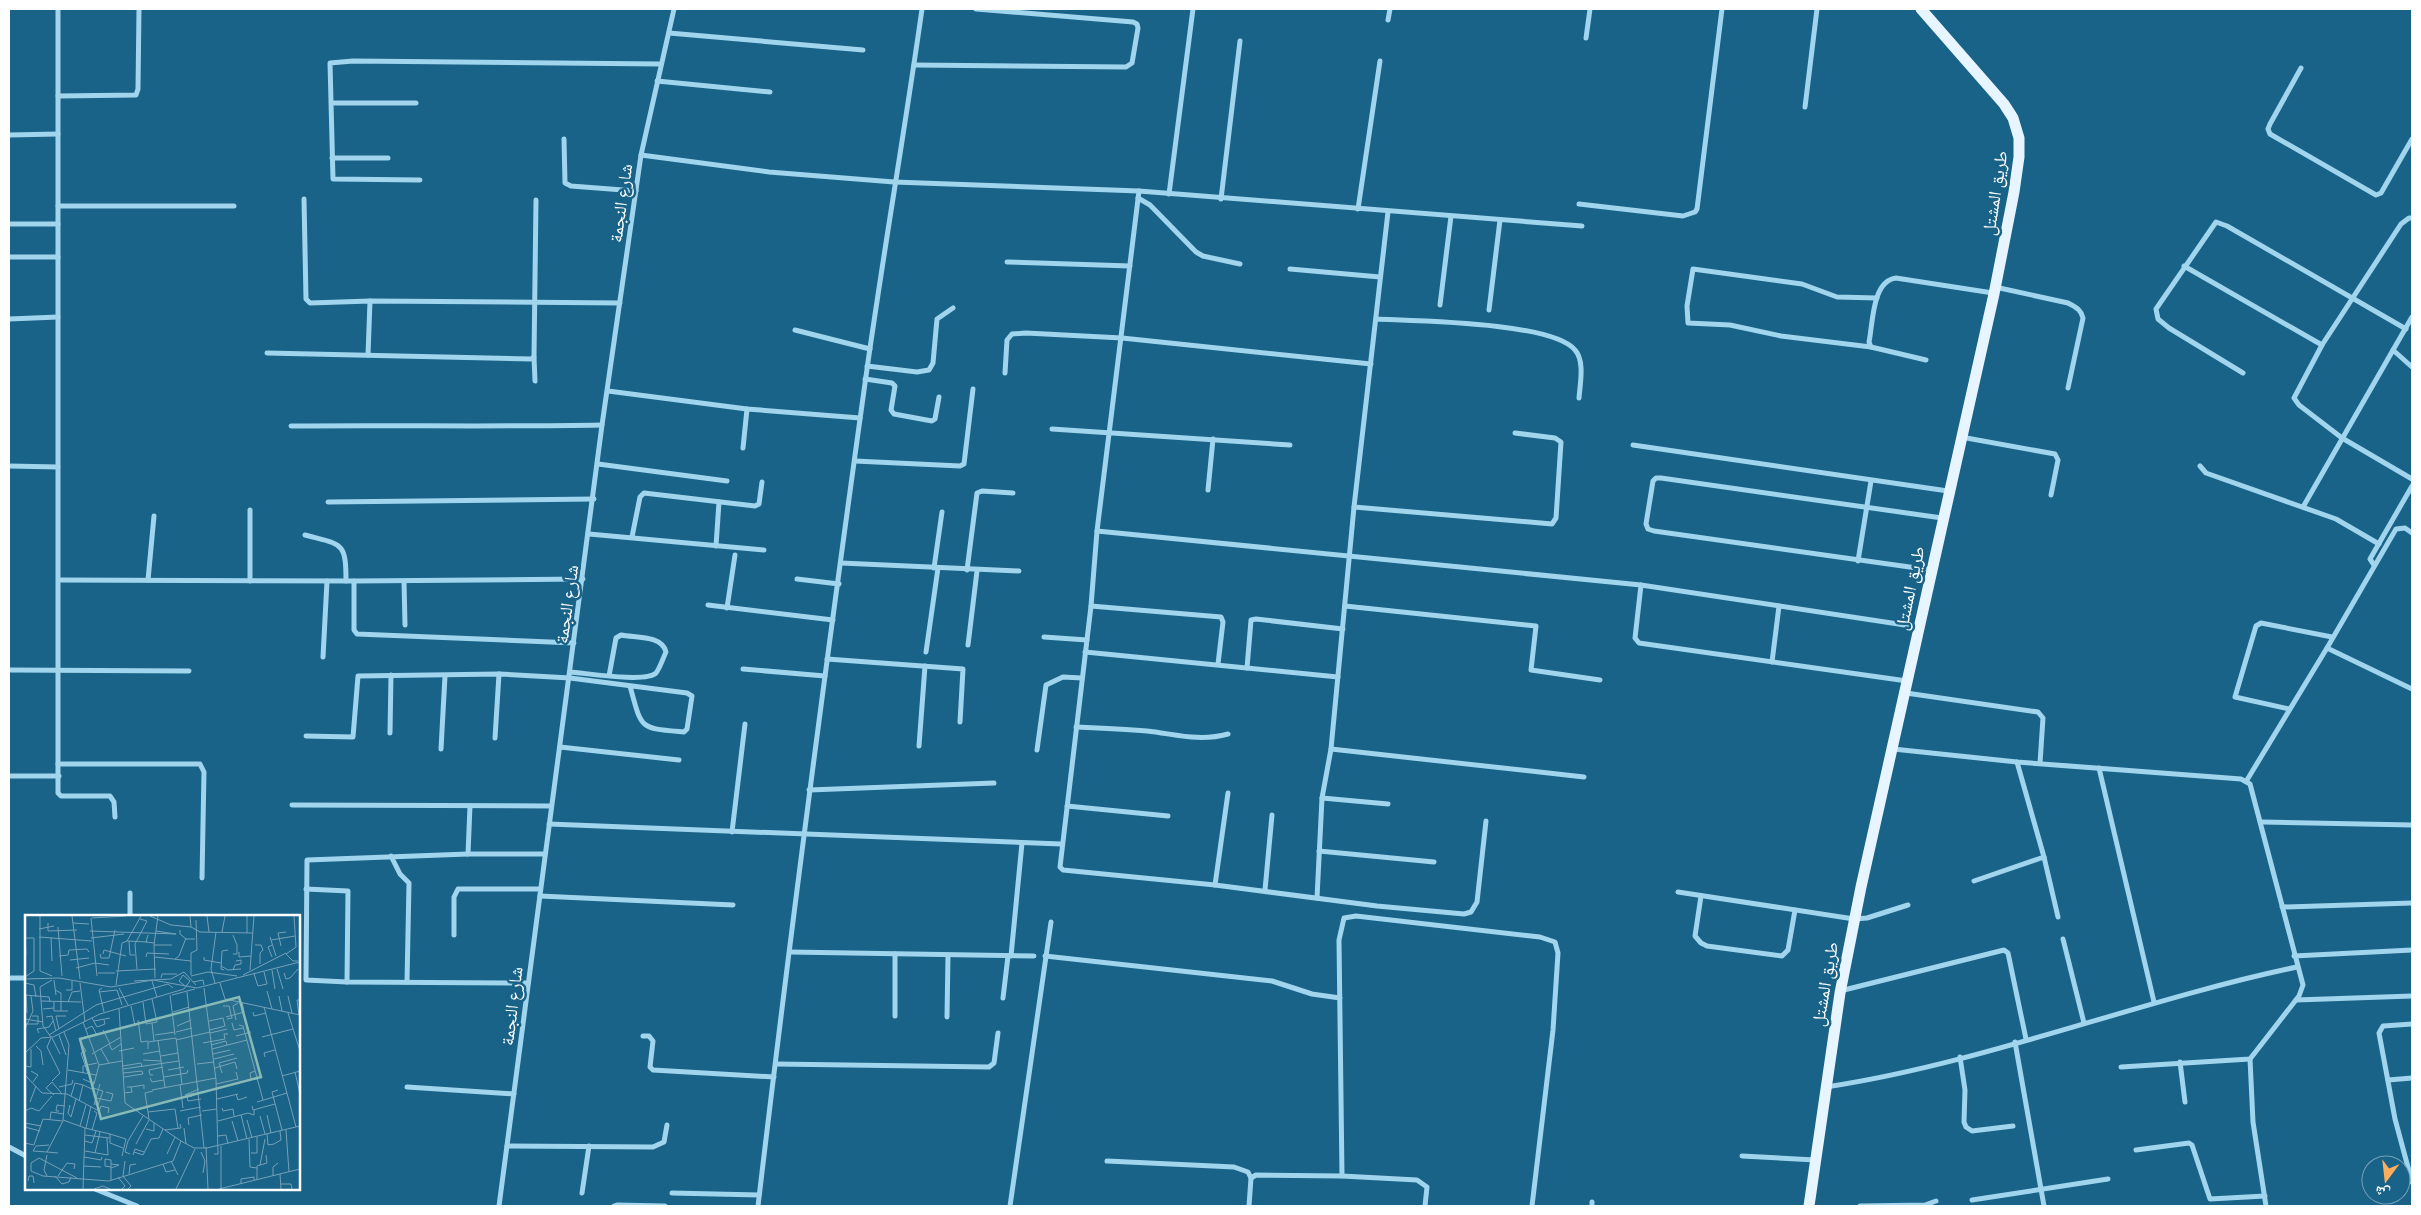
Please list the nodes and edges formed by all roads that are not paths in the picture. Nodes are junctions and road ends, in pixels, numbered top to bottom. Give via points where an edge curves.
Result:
1 (58, 9) edge
2 (139, 9) edge
3 (674, 9) edge
4 (922, 9) edge
5 (976, 9) edge
6 (1193, 9) edge
7 (1390, 9) edge
8 (1590, 9) edge
9 (1722, 9) edge
10 (1816, 9) edge
11 (1921, 9) edge
12 (1388, 20) dead end
13 (669, 33) junction
14 (1586, 38) dead end
15 (1240, 41) dead end
16 (863, 50) dead end
17 (1380, 61) dead end
18 (660, 64) junction
19 (914, 65) junction
20 (2301, 68) dead end
21 (656, 81) junction
22 (770, 92) dead end
23 (58, 96) junction
24 (332, 103) junction
25 (416, 103) dead end
26 (1805, 107) dead end
27 (9, 134) edge
28 (58, 134) junction
29 (564, 139) dead end
30 (2412, 140) edge
31 (641, 154) junction
32 (332, 158) junction
33 (388, 158) dead end
34 (420, 180) dead end
35 (894, 182) junction
36 (636, 191) junction
37 (1139, 191) junction
38 (1169, 194) junction
39 (1138, 198) junction
40 (304, 199) dead end
41 (1221, 199) junction
42 (536, 200) dead end
43 (1579, 204) dead end
44 (58, 206) junction
45 (234, 206) dead end
46 (1358, 209) junction
47 (1388, 212) junction
48 (1450, 216) junction
49 (2412, 218) edge
50 (1500, 220) junction
51 (9, 224) edge
52 (58, 224) junction
53 (1582, 226) dead end
54 (9, 257) edge
55 (58, 257) junction
56 (1007, 262) dead end
57 (1240, 264) dead end
58 (1130, 266) junction
59 (2184, 266) junction
60 (1290, 269) dead end
61 (1380, 277) junction
62 (1994, 290) junction
63 (1877, 298) junction
64 (2352, 298) junction
65 (370, 300) junction
66 (536, 302) junction
67 (620, 303) junction
68 (1440, 305) dead end
69 (953, 308) dead end
70 (1489, 310) dead end
71 (58, 317) junction
72 (2412, 317) edge
73 (9, 319) edge
74 (1376, 319) junction
75 (2406, 329) junction
76 (795, 330) dead end
77 (1122, 338) junction
78 (2322, 345) junction
79 (1871, 347) junction
80 (870, 349) junction
81 (2394, 350) junction
82 (267, 353) dead end
83 (368, 355) junction
84 (534, 357) junction
85 (1926, 360) dead end
86 (1371, 364) junction
87 (867, 366) junction
88 (2412, 367) edge
89 (1005, 372) dead end
90 (2243, 373) dead end
91 (866, 379) junction
92 (535, 381) dead end
93 (2068, 388) dead end
94 (973, 389) dead end
95 (608, 391) junction
96 (939, 397) dead end
97 (1579, 398) dead end
98 (747, 409) junction
99 (860, 418) junction
100 (602, 425) junction
101 (291, 426) dead end
102 (1052, 429) dead end
103 (1111, 431) junction
104 (1515, 433) dead end
105 (1961, 437) junction
106 (2342, 438) junction
107 (1213, 439) junction
108 (1290, 445) dead end
109 (1633, 445) dead end
110 (743, 448) dead end
111 (855, 460) junction
112 (598, 464) junction
113 (9, 466) edge
114 (2200, 466) dead end
115 (58, 467) junction
116 (2412, 479) edge
117 (727, 481) dead end
118 (1871, 481) junction
119 (762, 482) dead end
120 (2412, 486) edge
121 (1208, 490) dead end
122 (1948, 491) junction
123 (1013, 494) dead end
124 (2051, 496) dead end
125 (594, 499) junction
126 (328, 502) dead end
127 (719, 502) junction
128 (1354, 507) junction
129 (2303, 507) junction
130 (1867, 508) junction
131 (250, 510) dead end
132 (942, 512) dead end
133 (154, 516) dead end
134 (1942, 518) junction
135 (1098, 530) junction
136 (2412, 533) edge
137 (589, 534) junction
138 (305, 535) dead end
139 (632, 537) junction
140 (2379, 544) junction
141 (716, 546) junction
142 (764, 550) dead end
143 (736, 555) dead end
144 (1350, 556) junction
145 (1858, 561) junction
146 (842, 562) junction
147 (2374, 565) junction
148 (936, 568) junction
149 (967, 570) junction
150 (1931, 570) junction
151 (977, 571) junction
152 (1019, 571) dead end
153 (583, 579) junction
154 (797, 579) dead end
155 (59, 580) junction
156 (148, 580) junction
157 (250, 580) junction
158 (327, 581) junction
159 (346, 581) junction
160 (354, 581) junction
161 (404, 581) junction
162 (838, 584) junction
163 (1641, 585) junction
164 (708, 605) dead end
165 (1091, 606) junction
166 (1345, 606) junction
167 (1778, 606) junction
168 (727, 608) junction
169 (834, 620) junction
170 (405, 625) dead end
171 (1919, 627) junction
172 (1343, 629) junction
173 (1044, 637) dead end
174 (2332, 637) junction
175 (1087, 640) junction
176 (574, 643) junction
177 (968, 645) dead end
178 (2327, 648) junction
179 (926, 652) dead end
180 (1085, 652) junction
181 (324, 657) dead end
182 (828, 660) junction
183 (1772, 662) junction
184 (1218, 664) junction
185 (925, 666) junction
186 (1247, 668) junction
187 (743, 669) dead end
188 (9, 670) edge
189 (58, 671) junction
190 (189, 671) dead end
191 (499, 674) junction
192 (391, 675) junction
193 (570, 675) junction
194 (444, 676) junction
195 (609, 676) junction
196 (825, 676) junction
197 (1338, 677) junction
198 (1082, 678) junction
199 (1600, 680) dead end
200 (630, 686) junction
201 (1906, 687) junction
202 (2412, 689) edge
203 (2289, 709) junction
204 (960, 722) dead end
205 (745, 724) dead end
206 (1076, 727) junction
207 (390, 733) dead end
208 (1228, 734) dead end
209 (306, 736) dead end
210 (495, 738) dead end
211 (919, 746) dead end
212 (560, 747) junction
213 (441, 749) dead end
214 (1331, 749) junction
215 (1892, 749) junction
216 (1037, 750) dead end
217 (679, 760) dead end
218 (2017, 762) junction
219 (2040, 763) junction
220 (58, 764) junction
221 (2099, 768) junction
222 (9, 776) edge
223 (59, 776) junction
224 (1584, 776) dead end
225 (2247, 780) junction
226 (994, 783) dead end
227 (809, 790) junction
228 (1228, 793) dead end
229 (1322, 798) junction
230 (1388, 804) dead end
231 (292, 805) dead end
232 (470, 806) junction
233 (551, 806) junction
234 (1067, 806) junction
235 (1272, 815) dead end
236 (1168, 816) dead end
237 (114, 817) dead end
238 (1486, 821) dead end
239 (2262, 822) junction
240 (549, 824) junction
241 (2412, 825) edge
242 (732, 832) junction
243 (804, 834) junction
244 (1022, 843) junction
245 (1061, 844) junction
246 (1319, 851) junction
247 (468, 854) junction
248 (545, 854) junction
249 (391, 856) junction
250 (2044, 857) junction
251 (1434, 862) dead end
252 (202, 878) dead end
253 (1974, 881) dead end
254 (1215, 885) junction
255 (306, 889) junction
256 (1265, 890) junction
257 (540, 892) junction
258 (1678, 892) dead end
259 (130, 893) dead end
260 (1700, 896) junction
261 (1317, 898) junction
262 (2412, 903) edge
263 (733, 905) dead end
264 (1908, 905) dead end
265 (2282, 907) junction
266 (1794, 910) junction
267 (130, 915) edge
268 (2058, 918) dead end
269 (1854, 919) junction
270 (1051, 922) dead end
271 (454, 935) dead end
272 (2063, 939) dead end
273 (2412, 950) edge
274 (790, 952) junction
275 (895, 954) junction
276 (948, 955) junction
277 (1010, 956) junction
278 (1034, 956) dead end
279 (1045, 956) junction
280 (2294, 956) junction
281 (2297, 967) junction
282 (9, 978) edge
283 (25, 978) edge
284 (348, 982) junction
285 (407, 982) junction
286 (528, 983) junction
287 (1840, 991) junction
288 (2412, 996) edge
289 (1003, 998) dead end
290 (1340, 998) junction
291 (2296, 1000) junction
292 (2154, 1002) junction
293 (895, 1016) dead end
294 (948, 1017) dead end
295 (2084, 1023) junction
296 (2412, 1024) edge
297 (998, 1033) dead end
298 (643, 1036) dead end
299 (2026, 1039) junction
300 (2015, 1042) junction
301 (1960, 1057) junction
302 (2250, 1059) junction
303 (2180, 1062) junction
304 (776, 1064) junction
305 (2121, 1067) dead end
306 (774, 1077) junction
307 (2412, 1078) edge
308 (2388, 1080) junction
309 (407, 1087) dead end
310 (1824, 1087) junction
311 (514, 1094) junction
312 (2185, 1102) dead end
313 (667, 1125) dead end
314 (2013, 1126) dead end
315 (506, 1146) junction
316 (589, 1146) junction
317 (9, 1147) edge
318 (2136, 1150) dead end
319 (25, 1155) edge
320 (1742, 1156) dead end
321 (1107, 1160) dead end
322 (1815, 1160) junction
323 (1342, 1176) junction
324 (1252, 1178) junction
325 (2108, 1179) dead end
326 (2412, 1182) edge
327 (97, 1190) edge
328 (2041, 1191) junction
329 (582, 1193) dead end
330 (672, 1193) dead end
331 (759, 1195) junction
332 (2265, 1196) junction
333 (1972, 1200) dead end
334 (1936, 1202) dead end
335 (137, 1206) edge
336 (499, 1206) edge
337 (614, 1206) edge
338 (665, 1206) edge
339 (758, 1206) edge
340 (1010, 1206) edge
341 (1249, 1206) edge
342 (1426, 1206) edge
343 (1532, 1206) edge
344 (1809, 1206) edge
345 (1860, 1206) edge
346 (2044, 1206) edge
347 (2266, 1206) edge

1 - 23 street
2 - 23 street via 138,92 133,96
3 - 13 street, شارع النجمة
4 - 19 street
5 - 19 street via 1133,22 1138,28 1132,62 1126,67
6 - 38 street
7 - 12 street
8 - 14 street
9 - 43 street via 1695,212 1683,216
10 - 26 street
11 - 62 main road, طريق المشتل via 2004,104 2017,132 2019,157 2016,179
13 - 16 street
13 - 18 street, شارع النجمة
15 - 41 street
17 - 46 street
18 - 21 street, شارع النجمة
18 - 24 street via 333,62 330,63
19 - 35 street
20 - 30 street via 2270,124 2270,134 2376,195 2381,193
21 - 22 street
21 - 31 street, شارع النجمة
23 - 28 street
24 - 25 street
24 - 32 street
27 - 28 street
28 - 44 street
29 - 36 street via 565,183
31 - 35 street via 769,172
31 - 36 street, شارع النجمة
32 - 33 street
32 - 34 street via 331,176 338,181
35 - 37 street
35 - 80 street
36 - 67 street, شارع النجمة
37 - 38 street
37 - 39 street
38 - 41 street
39 - 57 street via 1150,204 1196,252
39 - 58 street
40 - 65 street via 306,299 310,303
41 - 46 street
42 - 66 street
44 - 45 street
44 - 52 street
46 - 47 street
47 - 48 street
47 - 61 street
48 - 50 street
48 - 68 street
49 - 64 street via 2401,224
50 - 53 street
50 - 70 street
51 - 52 street
52 - 55 street
54 - 55 street
55 - 71 street
56 - 58 street
58 - 77 street
59 - 64 street via 2212,225 2219,222
59 - 78 street
59 - 90 street via 2156,309 2158,319 2185,340
60 - 61 street
61 - 74 street
62 - 63 street via 1896,278 1881,286
62 - 93 street via 2068,303 2082,313
62 - 105 main road, طريق المشتل
63 - 79 street via 1869,342
63 - 79 street via 1837,297 1802,284 1693,268 1687,306 1688,323 1730,325 1781,336
64 - 75 street
64 - 78 street
65 - 66 street
65 - 83 street
66 - 67 street
66 - 84 street
67 - 95 street, شارع النجمة
69 - 87 street via 937,319 933,363 929,370 917,372
71 - 73 street
71 - 115 street
72 - 75 street
74 - 86 street
74 - 97 street via 1528,330 1562,340 1576,350 1580,359
75 - 81 street
76 - 80 street
77 - 86 street
77 - 89 street via 1012,334 1007,340
77 - 103 street
78 - 106 street via 2294,398
79 - 85 street
80 - 87 street
81 - 88 street
81 - 106 street
82 - 83 street
83 - 84 street
84 - 92 street
86 - 128 street
87 - 91 street
91 - 96 street via 895,386 894,414 932,421
91 - 99 street
94 - 111 street via 964,464
95 - 98 street
95 - 100 street, شارع النجمة
98 - 99 street
98 - 110 street
99 - 111 street
100 - 101 street via 477,428
100 - 112 street, شارع النجمة
102 - 103 street
103 - 107 street
103 - 135 street
104 - 128 street via 1555,438 1561,442 1556,518 1552,524
105 - 122 main road, طريق المشتل
105 - 124 street via 2055,454 2058,460
106 - 116 street
106 - 129 street
107 - 108 street
107 - 121 street
109 - 118 street
111 - 146 street
112 - 117 street
112 - 125 street, شارع النجمة
113 - 115 street
114 - 129 street via 2206,473
115 - 155 street
118 - 122 street
118 - 130 street
119 - 127 street via 756,506
120 - 140 street
122 - 134 main road, طريق المشتل
123 - 149 street via 977,493
125 - 126 street
125 - 137 street, شارع النجمة
127 - 139 street via 644,493 640,497
127 - 141 street
128 - 144 street
129 - 140 street via 2336,519
130 - 134 street
130 - 145 street
130 - 145 street via 1661,478 1653,482 1646,524 1654,532
131 - 157 street
132 - 148 street
133 - 156 street
134 - 150 main road, طريق المشتل
135 - 144 street
135 - 165 street
136 - 147 street via 2405,528 2396,529
137 - 139 street
137 - 153 street, شارع النجمة
138 - 159 street via 336,543 342,548 346,554
139 - 141 street
140 - 147 street via 2370,559
141 - 142 street
143 - 168 street
144 - 163 street
144 - 166 street
145 - 150 street
146 - 148 street
146 - 162 street
147 - 174 street
148 - 149 street
148 - 179 street
149 - 151 street
150 - 171 main road, طريق المشتل
151 - 152 street
151 - 177 street
153 - 161 street
153 - 176 street, شارع النجمة
154 - 162 street
155 - 156 street
155 - 189 street
156 - 157 street
157 - 158 street
158 - 159 street
158 - 181 street
159 - 160 street
160 - 161 street
160 - 176 street via 354,630 357,634
161 - 170 street
162 - 169 street
163 - 167 street
163 - 183 street via 1635,638 1639,643
164 - 168 street
165 - 175 street
165 - 184 street via 1221,617
166 - 172 street
166 - 199 street via 1536,626 1531,670
167 - 171 street
167 - 183 street
168 - 169 street
169 - 182 street
171 - 201 main road, طريق المشتل
172 - 186 street via 1251,620
172 - 197 street
173 - 175 street
174 - 178 street
174 - 203 street via 2261,622 2256,626 2234,696
175 - 180 street
176 - 193 street, شارع النجمة
178 - 202 street
178 - 203 street
180 - 184 street
180 - 198 street
182 - 185 street
182 - 196 street
183 - 201 street
184 - 186 street
185 - 204 street via 964,669
185 - 211 street
186 - 197 street
187 - 196 street
188 - 189 street
189 - 190 street
189 - 220 street
191 - 193 street
191 - 194 street
191 - 210 street
192 - 194 street
192 - 207 street
192 - 209 street via 358,676 354,737
193 - 195 street
193 - 200 street
193 - 212 street, شارع النجمة
194 - 213 street
195 - 195 street via 648,677 656,672 666,652 664,645 659,641 616,638
196 - 227 street
197 - 214 street
198 - 206 street
198 - 216 street via 1063,677 1046,685
200 - 200 street via 644,726 684,732 687,729 690,695
201 - 215 main road, طريق المشتل
201 - 219 street via 2038,712 2043,718
203 - 225 street
205 - 242 street
206 - 208 street via 1149,731 1203,739
206 - 234 street
212 - 217 street
212 - 233 street, شارع النجمة
214 - 224 street
214 - 229 street
215 - 218 street
215 - 269 main road, طريق المشتل
218 - 219 street
218 - 250 street
219 - 221 street
220 - 223 street
220 - 252 street via 200,764 204,772
221 - 225 street
221 - 292 street
222 - 223 street
223 - 237 street via 59,796 110,796 114,802
225 - 239 street
226 - 227 street
227 - 243 street
228 - 254 street
229 - 230 street
229 - 246 street
231 - 232 street
232 - 233 street
232 - 247 street
233 - 240 street, شارع النجمة
234 - 236 street
234 - 245 street
235 - 256 street
238 - 261 street via 1477,902 1471,912 1464,914
239 - 241 street
239 - 265 street
240 - 242 street
240 - 248 street, شارع النجمة
242 - 243 street
243 - 244 street
243 - 274 street
244 - 245 street
244 - 277 street
245 - 254 street via 1059,863 1063,870
246 - 251 street
246 - 261 street
247 - 248 street
247 - 249 street
248 - 257 street, شارع النجمة
249 - 255 street via 307,860
249 - 285 street via 409,883
250 - 253 street
250 - 268 street
254 - 256 street
255 - 284 street via 348,891
255 - 284 street via 306,980
256 - 261 street
257 - 263 street
257 - 271 street via 458,889 454,897
257 - 286 street, شارع النجمة
258 - 260 street
259 - 267 street
260 - 266 street
260 - 266 street via 1695,936 1707,946 1782,956 1788,950
262 - 265 street
264 - 269 street
265 - 280 street
266 - 269 street
269 - 287 main road, طريق المشتل
270 - 279 street
272 - 295 street
273 - 280 street
274 - 275 street
274 - 304 street
275 - 276 street
275 - 293 street
276 - 277 street
276 - 294 street
277 - 278 street
277 - 289 street
279 - 290 street via 1272,981 1312,994
279 - 340 street
280 - 281 street
281 - 291 street via 2303,985
281 - 292 street
282 - 283 street
284 - 285 street
285 - 286 street
286 - 311 street, شارع النجمة
287 - 299 street via 2004,950 2008,953
287 - 310 main road, طريق المشتل
288 - 291 street
290 - 323 street
290 - 343 street via 1339,940 1341,926 1348,916 1540,937 1555,942 1558,953 1553,1030
291 - 302 street
292 - 295 street
295 - 299 street
296 - 308 street via 2383,1026 2380,1030
297 - 304 street via 994,1063 989,1067
298 - 306 street via 649,1036 653,1041 650,1067 653,1070
299 - 300 street
300 - 301 street
300 - 328 street
301 - 310 street via 1854,1083
301 - 314 street via 1966,1127 1976,1131
302 - 303 street
302 - 332 street via 2253,1122
303 - 305 street
303 - 312 street
304 - 306 street
306 - 331 street
307 - 308 street
308 - 326 street
309 - 311 street
310 - 322 main road, طريق المشتل
311 - 315 street, شارع النجمة
313 - 316 street via 664,1142 658,1146
315 - 316 street
315 - 336 street, شارع النجمة
316 - 329 street
317 - 319 street
318 - 332 street via 2189,1143 2210,1198
320 - 322 street
321 - 324 street via 1234,1167 1248,1172
322 - 344 main road, طريق المشتل
323 - 324 street
323 - 342 street via 1417,1180 1427,1187
324 - 341 street
325 - 328 street
327 - 335 street
328 - 333 street
328 - 346 street
330 - 331 street
331 - 339 street
332 - 347 street
334 - 345 street
337 - 338 street

